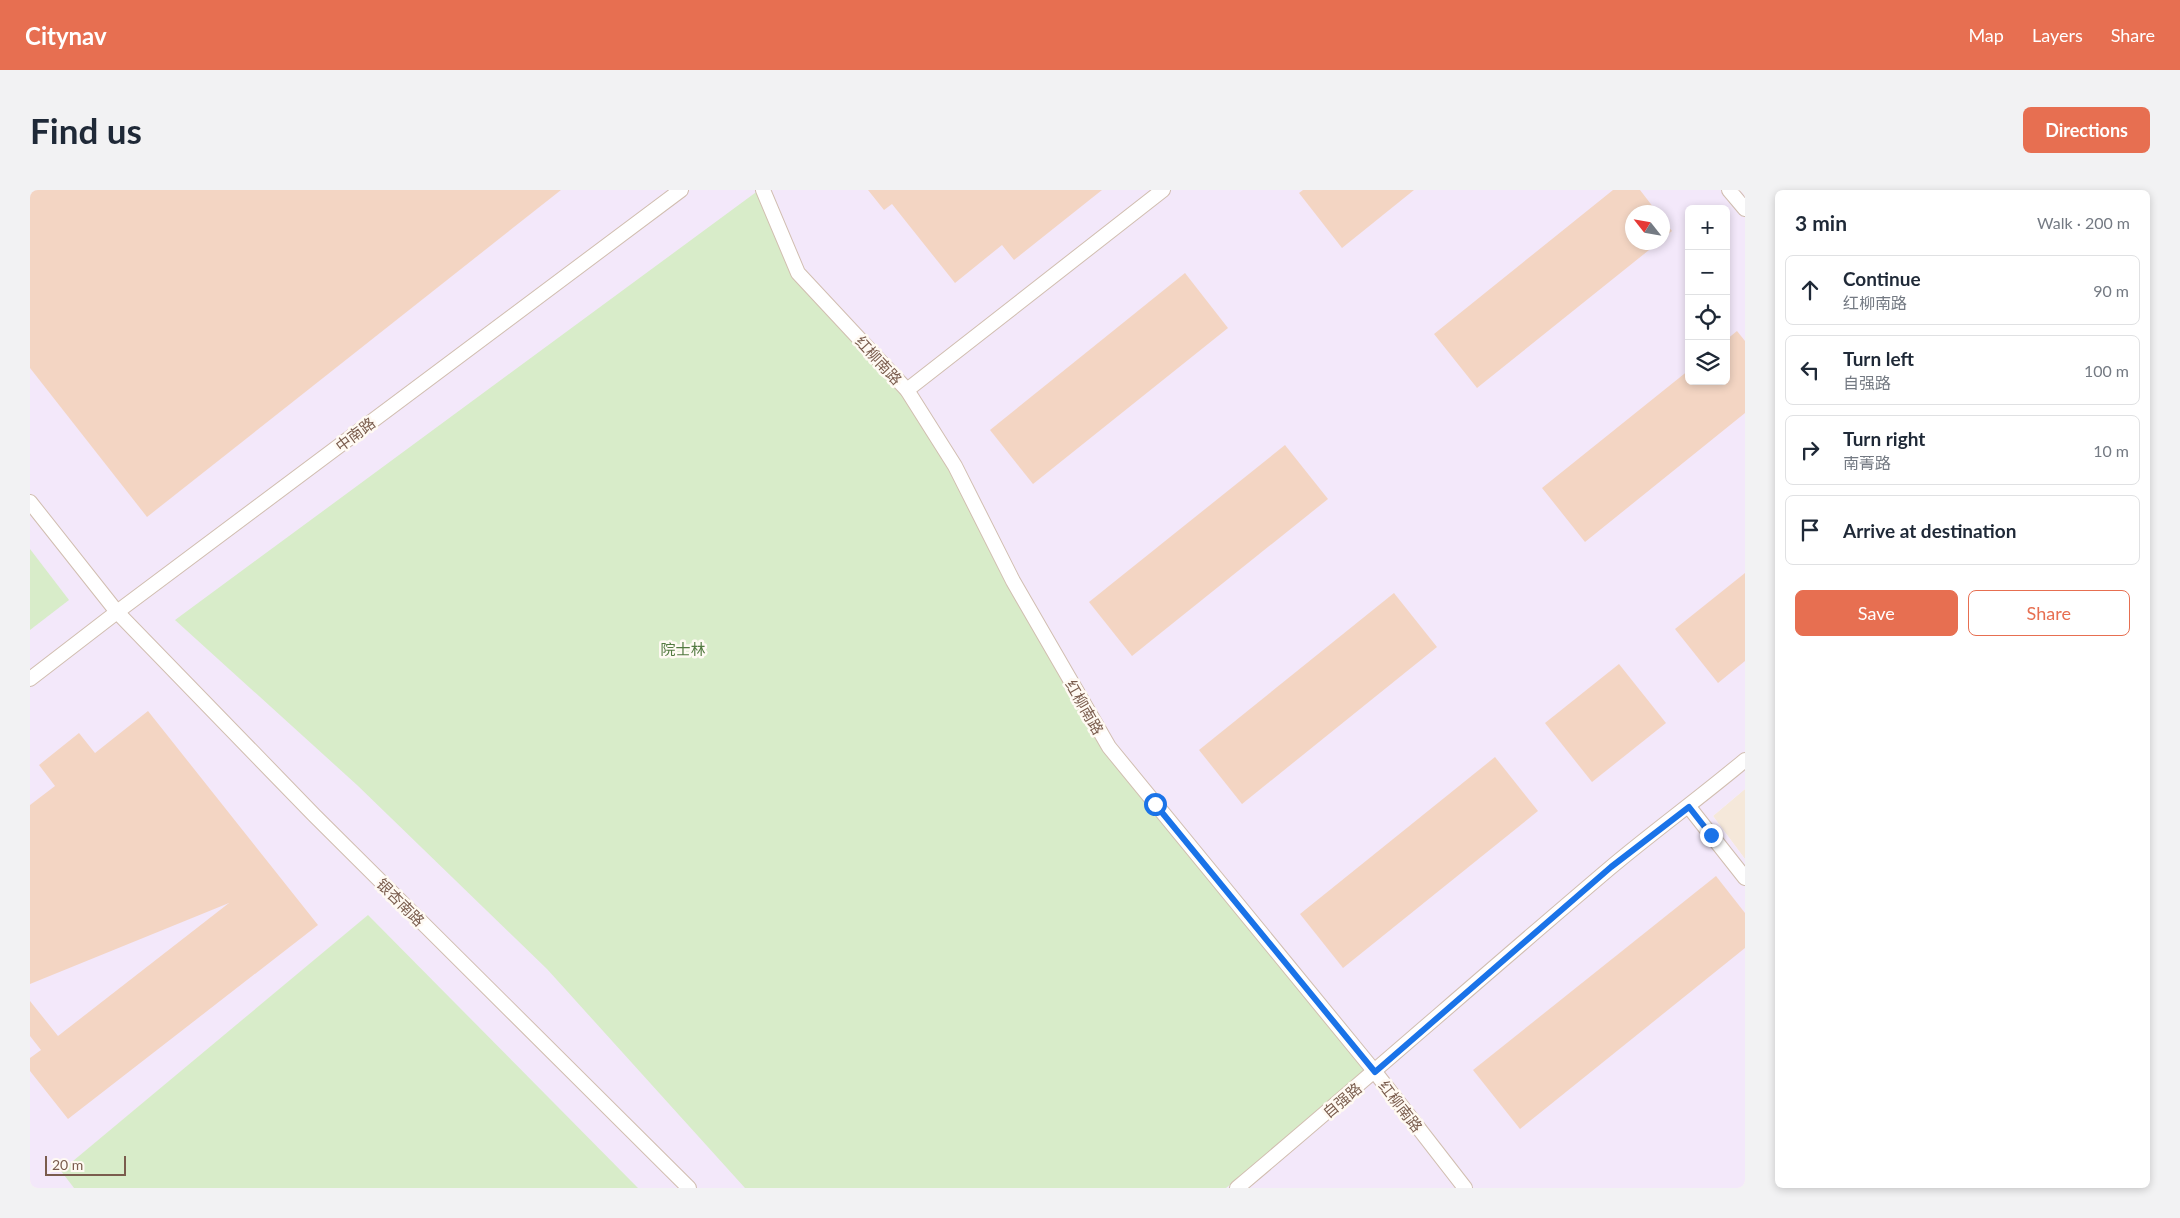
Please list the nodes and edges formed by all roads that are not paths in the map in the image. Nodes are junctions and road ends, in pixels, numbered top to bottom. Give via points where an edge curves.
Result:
1 (681, 190) edge
2 (763, 190) edge
3 (1163, 190) edge
4 (1729, 190) edge
5 (1745, 209) edge
6 (906, 390) junction
7 (30, 502) edge
8 (116, 612) junction
9 (30, 679) edge
10 (1745, 760) edge
11 (1689, 807) junction
12 (1745, 878) edge
13 (1375, 1072) junction
14 (690, 1188) edge
15 (1237, 1188) edge
16 (1465, 1188) edge

1 - 8 lane, 中南路
2 - 6 lane, 红柳南路 via 798,273
3 - 6 lane
4 - 5 lane
6 - 13 lane, 红柳南路 via 955,466 1013,581 1109,747
7 - 8 lane, 银杏南路
8 - 9 lane, 中南路
8 - 14 lane, 银杏南路 via 314,815
10 - 11 lane, 自强路
11 - 12 lane
11 - 13 lane, 自强路 via 1611,867
13 - 15 lane, 自强路
13 - 16 lane, 红柳南路

